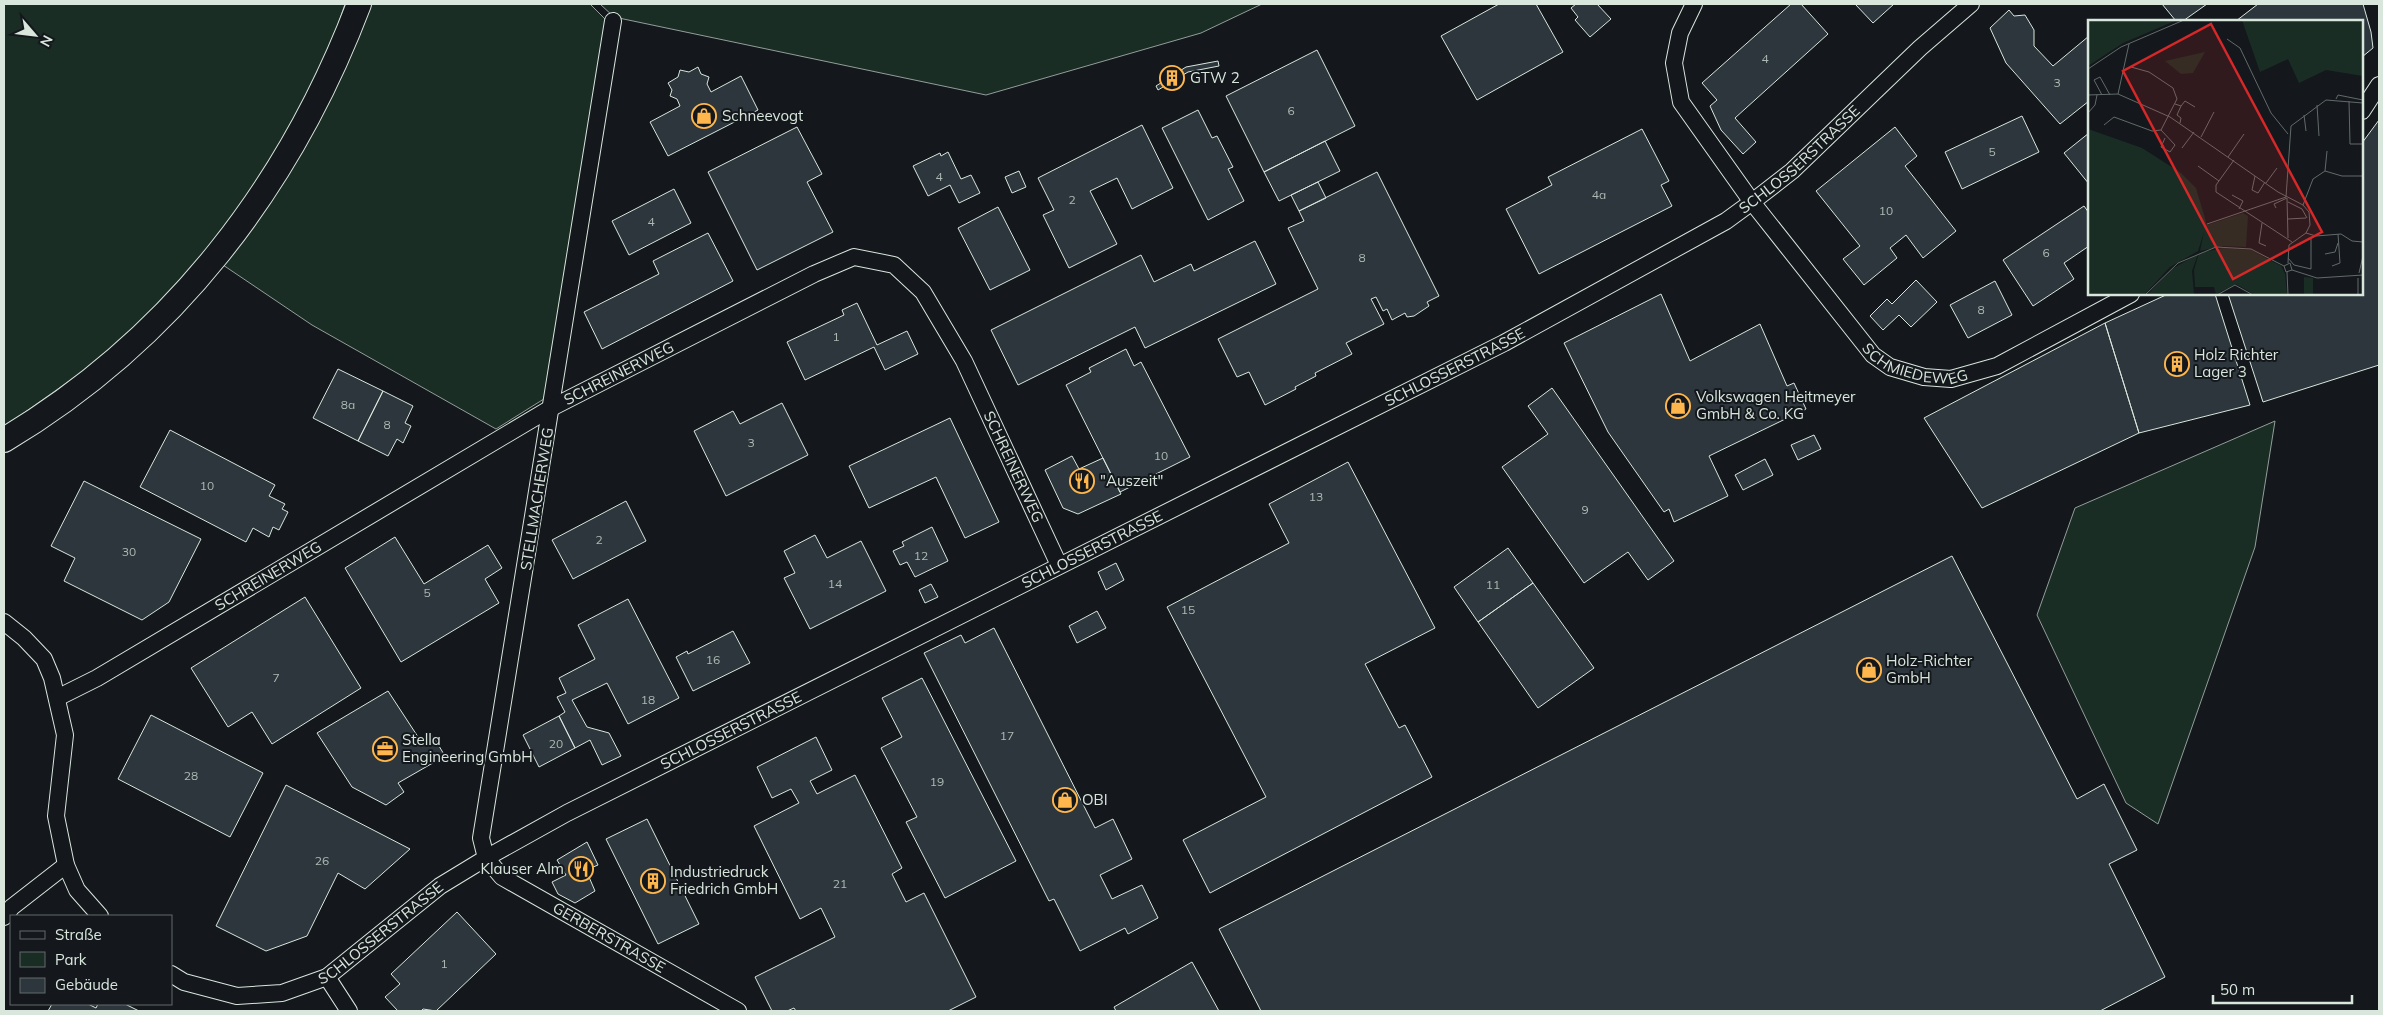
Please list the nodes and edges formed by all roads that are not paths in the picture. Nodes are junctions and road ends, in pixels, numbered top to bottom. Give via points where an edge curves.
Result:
1 (360, 4) edge
2 (1694, 4) edge
3 (1972, 4) edge
4 (613, 21) dead end
5 (2379, 85) edge
6 (2363, 110) edge
7 (1752, 202) junction
8 (2129, 295) edge
9 (552, 408) junction
10 (4, 440) edge
11 (1058, 564) junction
12 (4, 622) edge
13 (57, 698) junction
14 (486, 858) junction
15 (66, 865) junction
16 (99, 915) edge
17 (4, 917) edge
18 (172, 975) edge
19 (328, 977) junction
20 (349, 1011) edge
21 (738, 1011) edge

1 - 10 main road via 308,118 274,178 219,254 145,334 59,403
2 - 7 street, SCHMIEDEWEG via 1680,33 1674,63 1681,102
3 - 7 street, SCHLOSSERSTRASSE via 1920,48 1792,171
4 - 9 street, STELLMACHERWEG
5 - 6 street
7 - 8 street, SCHMIEDEWEG via 1873,355 1890,367 1924,377 1951,379 1997,366
7 - 11 street, SCHLOSSERSTRASSE via 1726,221 1504,343
9 - 11 street, SCHREINERWEG via 814,274 854,257 894,266 923,292 964,361
9 - 13 street, SCHREINERWEG via 97,678
9 - 14 street, STELLMACHERWEG via 482,838
11 - 14 street, SCHLOSSERSTRASSE via 567,813
12 - 13 street via 44,659
13 - 15 street via 65,734 56,816
14 - 19 street, SCHLOSSERSTRASSE via 440,886
14 - 21 street, GERBERSTRASSE via 502,877
15 - 16 street via 77,890
15 - 17 street via 12,907
18 - 19 street, SCHLOSSERSTRASSE via 184,982 237,996 282,994
19 - 20 street

